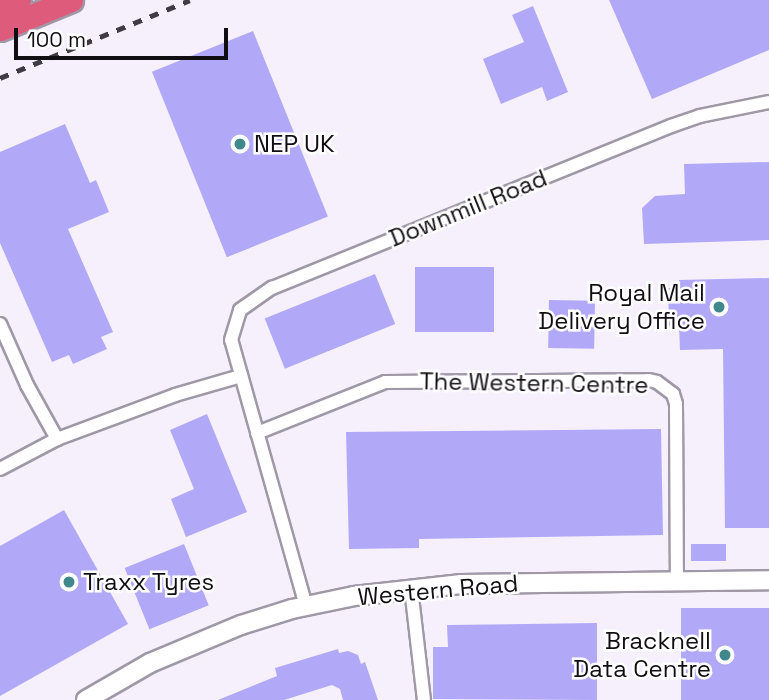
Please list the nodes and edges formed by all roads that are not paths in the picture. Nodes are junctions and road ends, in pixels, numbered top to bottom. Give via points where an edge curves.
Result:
1 (19, 0) edge
2 (71, 0) edge
3 (0, 7) edge
4 (0, 29) edge
5 (769, 102) edge
6 (0, 324) edge
7 (241, 376) junction
8 (257, 433) junction
9 (57, 439) junction
10 (0, 469) edge
11 (677, 580) junction
12 (769, 580) edge
13 (411, 588) junction
14 (306, 606) junction
15 (86, 700) edge
16 (424, 700) edge

1 - 3 highway
2 - 4 highway
5 - 7 street, Downmill Road via 671,126 260,294 240,310 233,326 231,340
6 - 9 street
7 - 8 street, Downmill Road
7 - 9 street
8 - 11 street, The Western Centre via 385,382 657,382 673,394 676,404
8 - 14 street, Downmill Road
9 - 10 street
11 - 12 street, Western Road
11 - 13 street, Western Road
13 - 14 street, Western Road
13 - 16 street
14 - 15 street, Western Road via 201,640

